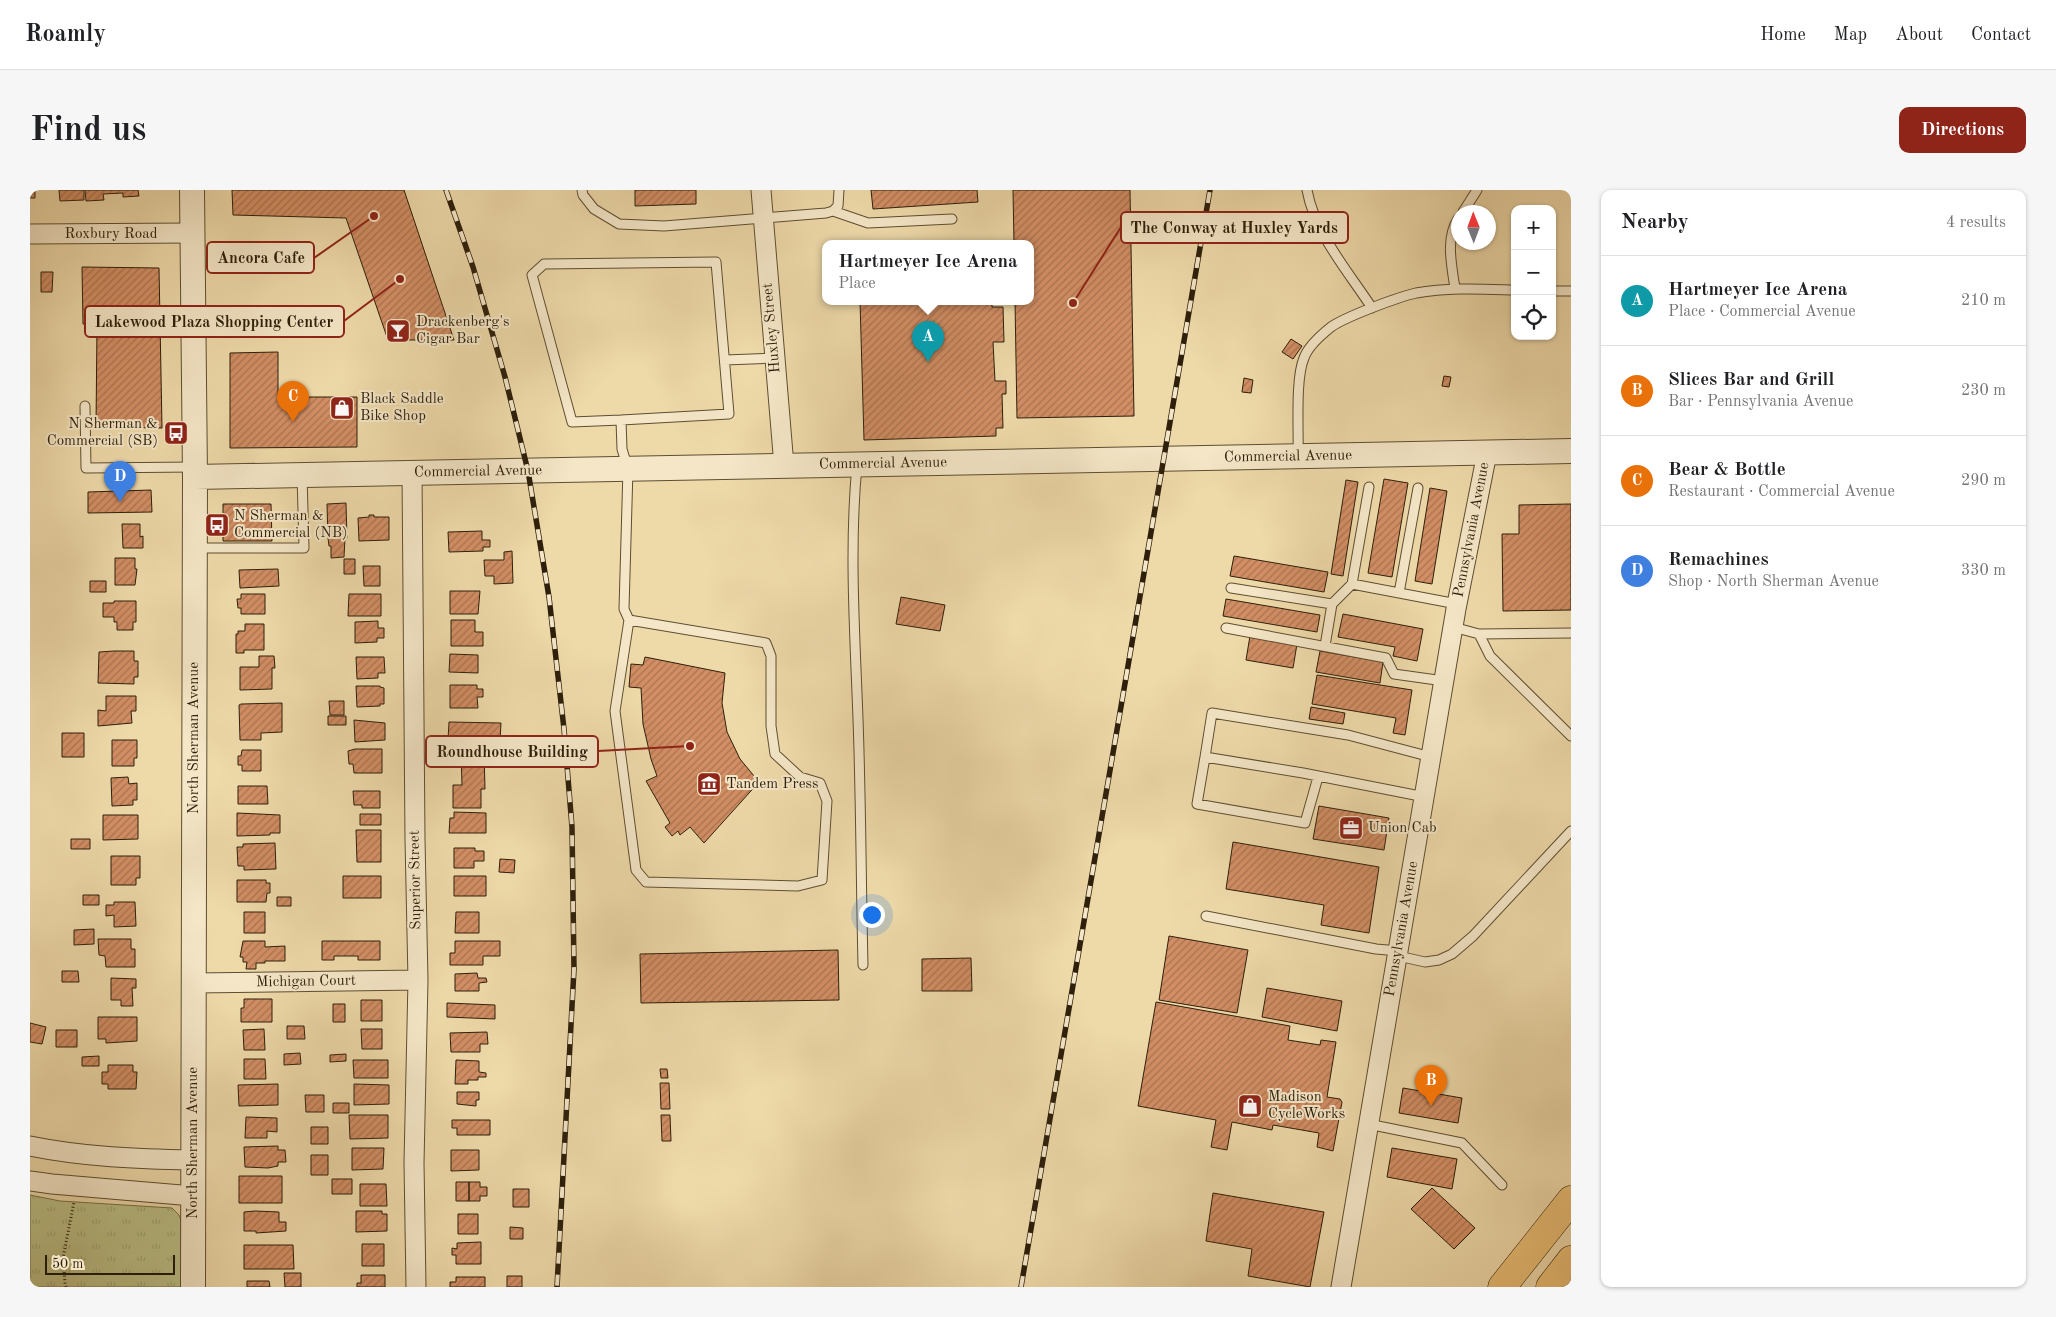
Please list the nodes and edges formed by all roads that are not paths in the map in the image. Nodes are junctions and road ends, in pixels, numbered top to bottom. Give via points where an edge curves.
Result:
1 (192, 190) edge
2 (582, 190) edge
3 (761, 190) edge
4 (839, 190) edge
5 (1307, 190) edge
6 (1477, 190) edge
7 (1467, 205) edge
8 (833, 211) junction
9 (763, 218) junction
10 (952, 219) dead end
11 (192, 233) junction
12 (30, 234) edge
13 (1451, 243) edge
14 (1455, 288) junction
15 (1511, 290) edge
16 (1556, 290) edge
17 (1571, 291) edge
18 (1372, 308) junction
19 (774, 358) junction
20 (725, 360) junction
21 (85, 406) dead end
22 (621, 420) junction
23 (1571, 451) edge
24 (1487, 453) junction
25 (1298, 457) junction
26 (857, 465) junction
27 (784, 466) junction
28 (628, 469) junction
29 (195, 472) junction
30 (412, 473) junction
31 (302, 475) junction
32 (1369, 487) dead end
33 (1418, 488) dead end
34 (195, 548) junction
35 (1352, 584) junction
36 (1231, 588) dead end
37 (1399, 593) junction
38 (1332, 604) junction
39 (1457, 604) junction
40 (629, 620) junction
41 (1453, 627) junction
42 (1226, 628) dead end
43 (1571, 633) edge
44 (1479, 634) junction
45 (1325, 646) junction
46 (1444, 681) junction
47 (1571, 736) edge
48 (1432, 757) junction
49 (1205, 758) junction
50 (1318, 777) junction
51 (1425, 797) junction
52 (1571, 831) edge
53 (1206, 916) dead end
54 (1398, 954) junction
55 (863, 965) dead end
56 (418, 980) junction
57 (194, 983) junction
58 (1368, 1124) junction
59 (30, 1146) edge
60 (128, 1158) junction
61 (193, 1160) junction
62 (30, 1181) edge
63 (1502, 1185) dead end
64 (129, 1191) junction
65 (193, 1196) junction
66 (1571, 1200) edge
67 (1571, 1260) edge
68 (193, 1287) edge
69 (416, 1287) edge
70 (1341, 1287) edge
71 (1502, 1287) edge
72 (1550, 1287) edge

1 - 11 street, North Sherman Avenue
2 - 9 lane via 594,210 619,224 664,226
3 - 9 street, Huxley Street
4 - 8 lane via 838,206
5 - 18 lane via 1317,224
6 - 7 lane
8 - 9 lane
8 - 10 lane via 868,223
9 - 19 street, Huxley Street
11 - 12 street, Roxbury Road
11 - 29 street, North Sherman Avenue
13 - 14 lane
14 - 15 lane
14 - 18 lane via 1415,293
16 - 17 lane
18 - 25 lane via 1333,326 1304,357 1300,374
19 - 20 lane
19 - 27 street, Huxley Street
20 - 22 lane via 729,414
20 - 22 lane via 716,262 544,264 532,275 572,422
21 - 29 lane via 86,468
22 - 28 lane via 622,449
23 - 24 street, Commercial Avenue
24 - 25 street, Commercial Avenue
24 - 39 street, Pennsylvania Avenue
25 - 26 street, Commercial Avenue
26 - 27 street, Commercial Avenue
26 - 55 lane via 854,614
27 - 28 street, Commercial Avenue
28 - 30 street, Commercial Avenue
28 - 40 lane via 624,610
29 - 31 street, Commercial Avenue
29 - 34 street, North Sherman Avenue
30 - 31 street, Commercial Avenue
30 - 56 street, Superior Street
31 - 34 lane via 304,548
32 - 35 lane
33 - 37 lane
34 - 57 street, North Sherman Avenue
35 - 37 lane
35 - 38 lane
36 - 38 lane
37 - 39 lane
38 - 45 lane
39 - 41 street, Pennsylvania Avenue
40 - 40 lane via 766,643 771,656 770,726 775,754 800,777 820,783 827,800 822,880 798,886 646,882 636,870 615,711
41 - 44 lane
41 - 46 street, Pennsylvania Avenue
42 - 45 lane
43 - 44 lane
44 - 47 lane via 1490,656
45 - 46 lane via 1386,658 1394,674
46 - 48 street, Pennsylvania Avenue
48 - 49 lane via 1348,735 1212,713
48 - 51 street, Pennsylvania Avenue
49 - 50 lane
49 - 50 lane via 1197,804 1305,823
50 - 51 lane
51 - 54 street, Pennsylvania Avenue
52 - 54 lane via 1473,936 1452,954 1425,962
53 - 54 lane
54 - 58 street, Pennsylvania Avenue
56 - 57 street, Michigan Court
56 - 69 street, Superior Street via 414,1163
57 - 61 street, North Sherman Avenue
58 - 63 lane via 1462,1143
58 - 70 street, Pennsylvania Avenue
59 - 60 street via 65,1153
60 - 61 street
60 - 64 street
61 - 65 street, North Sherman Avenue
62 - 64 street
64 - 65 street
65 - 68 street, North Sherman Avenue
66 - 71 main road
67 - 72 main road

